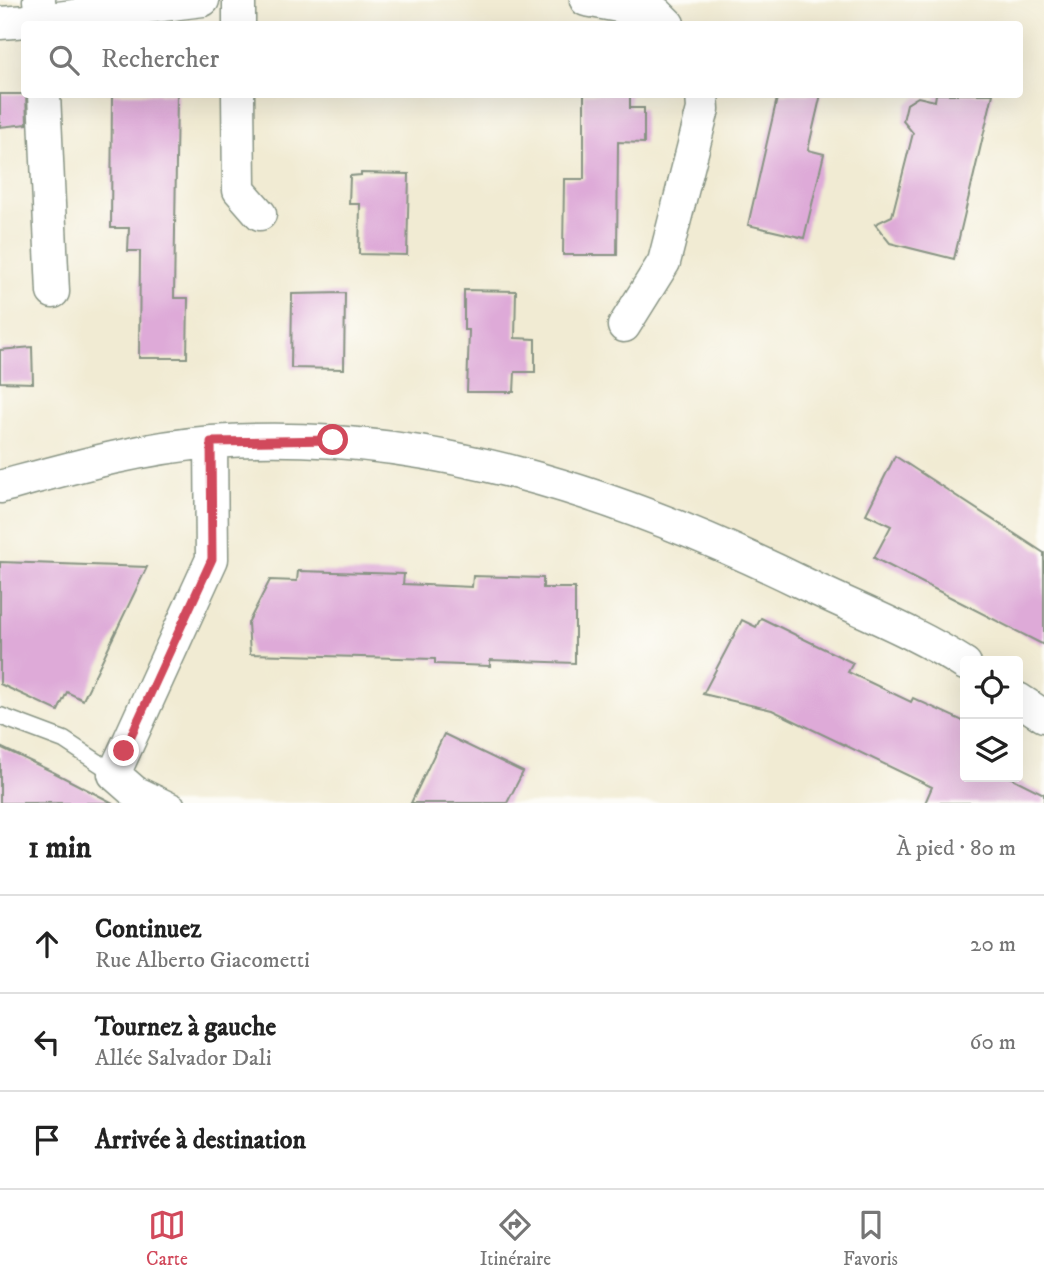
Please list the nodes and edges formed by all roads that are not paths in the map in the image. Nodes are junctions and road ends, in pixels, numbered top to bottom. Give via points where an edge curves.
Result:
1 (203, 0) edge
2 (239, 0) edge
3 (586, 0) edge
4 (40, 15) edge
5 (239, 21) edge
6 (665, 21) edge
7 (0, 23) edge
8 (44, 98) edge
9 (238, 98) edge
10 (702, 98) edge
11 (260, 214) dead end
12 (52, 292) dead end
13 (624, 326) dead end
14 (211, 442) junction
15 (0, 487) edge
16 (960, 662) edge
17 (1023, 702) edge
18 (0, 716) edge
19 (1044, 716) edge
20 (114, 774) junction
21 (147, 803) edge
22 (176, 803) edge

1 - 4 street
2 - 5 street
3 - 6 street via 657,13
4 - 7 street
8 - 12 street
9 - 11 street via 239,190
10 - 13 street via 664,262
14 - 15 street via 103,458
14 - 16 street via 333,440 482,462 651,514
14 - 20 street via 212,559
17 - 19 street
18 - 20 lane via 64,740
20 - 21 street
20 - 22 lane

